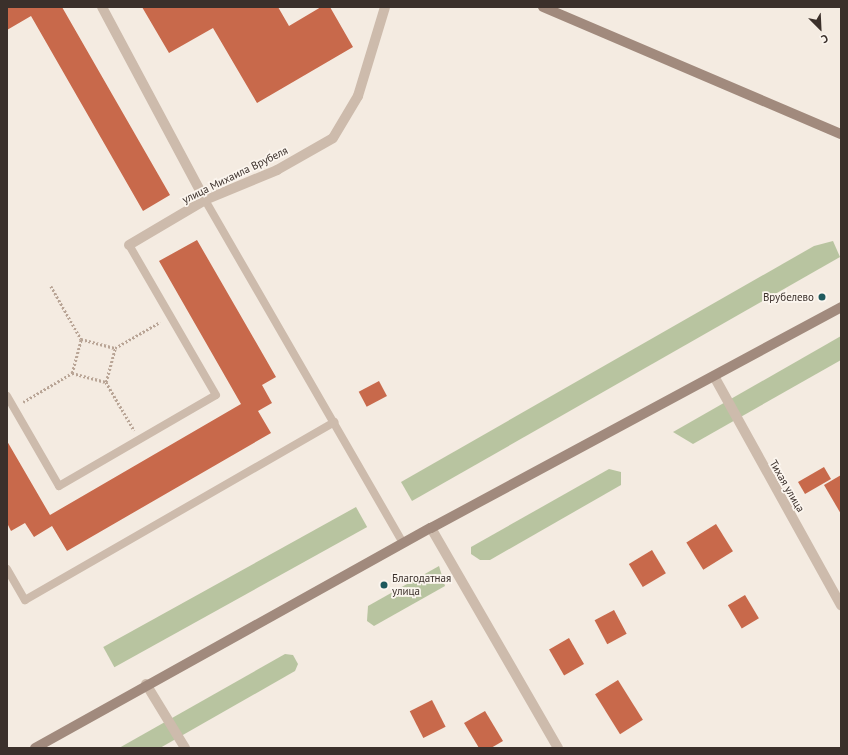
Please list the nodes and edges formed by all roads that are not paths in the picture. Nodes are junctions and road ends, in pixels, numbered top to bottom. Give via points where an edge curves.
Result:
1 (102, 7) edge
2 (384, 7) edge
3 (543, 7) edge
4 (841, 134) edge
5 (205, 200) junction
6 (129, 245) joint
7 (841, 307) edge
8 (715, 378) junction
9 (7, 396) edge
10 (334, 422) junction
11 (431, 528) junction
12 (404, 543) junction
13 (7, 568) edge
14 (841, 605) edge
15 (146, 684) junction
16 (35, 748) edge
17 (185, 748) edge
18 (558, 748) edge

1 - 5 street
2 - 5 street, улица Михаила Врубеля via 358,96 333,138 277,170
3 - 4 street
5 - 6 street, улица Михаила Врубеля
5 - 10 lane
6 - 9 lane via 216,395 59,486
7 - 8 street
8 - 11 street
8 - 14 street, Тихая улица
10 - 12 lane
10 - 13 lane via 26,600
11 - 12 street
11 - 18 street
12 - 15 street
15 - 16 street
15 - 17 street

